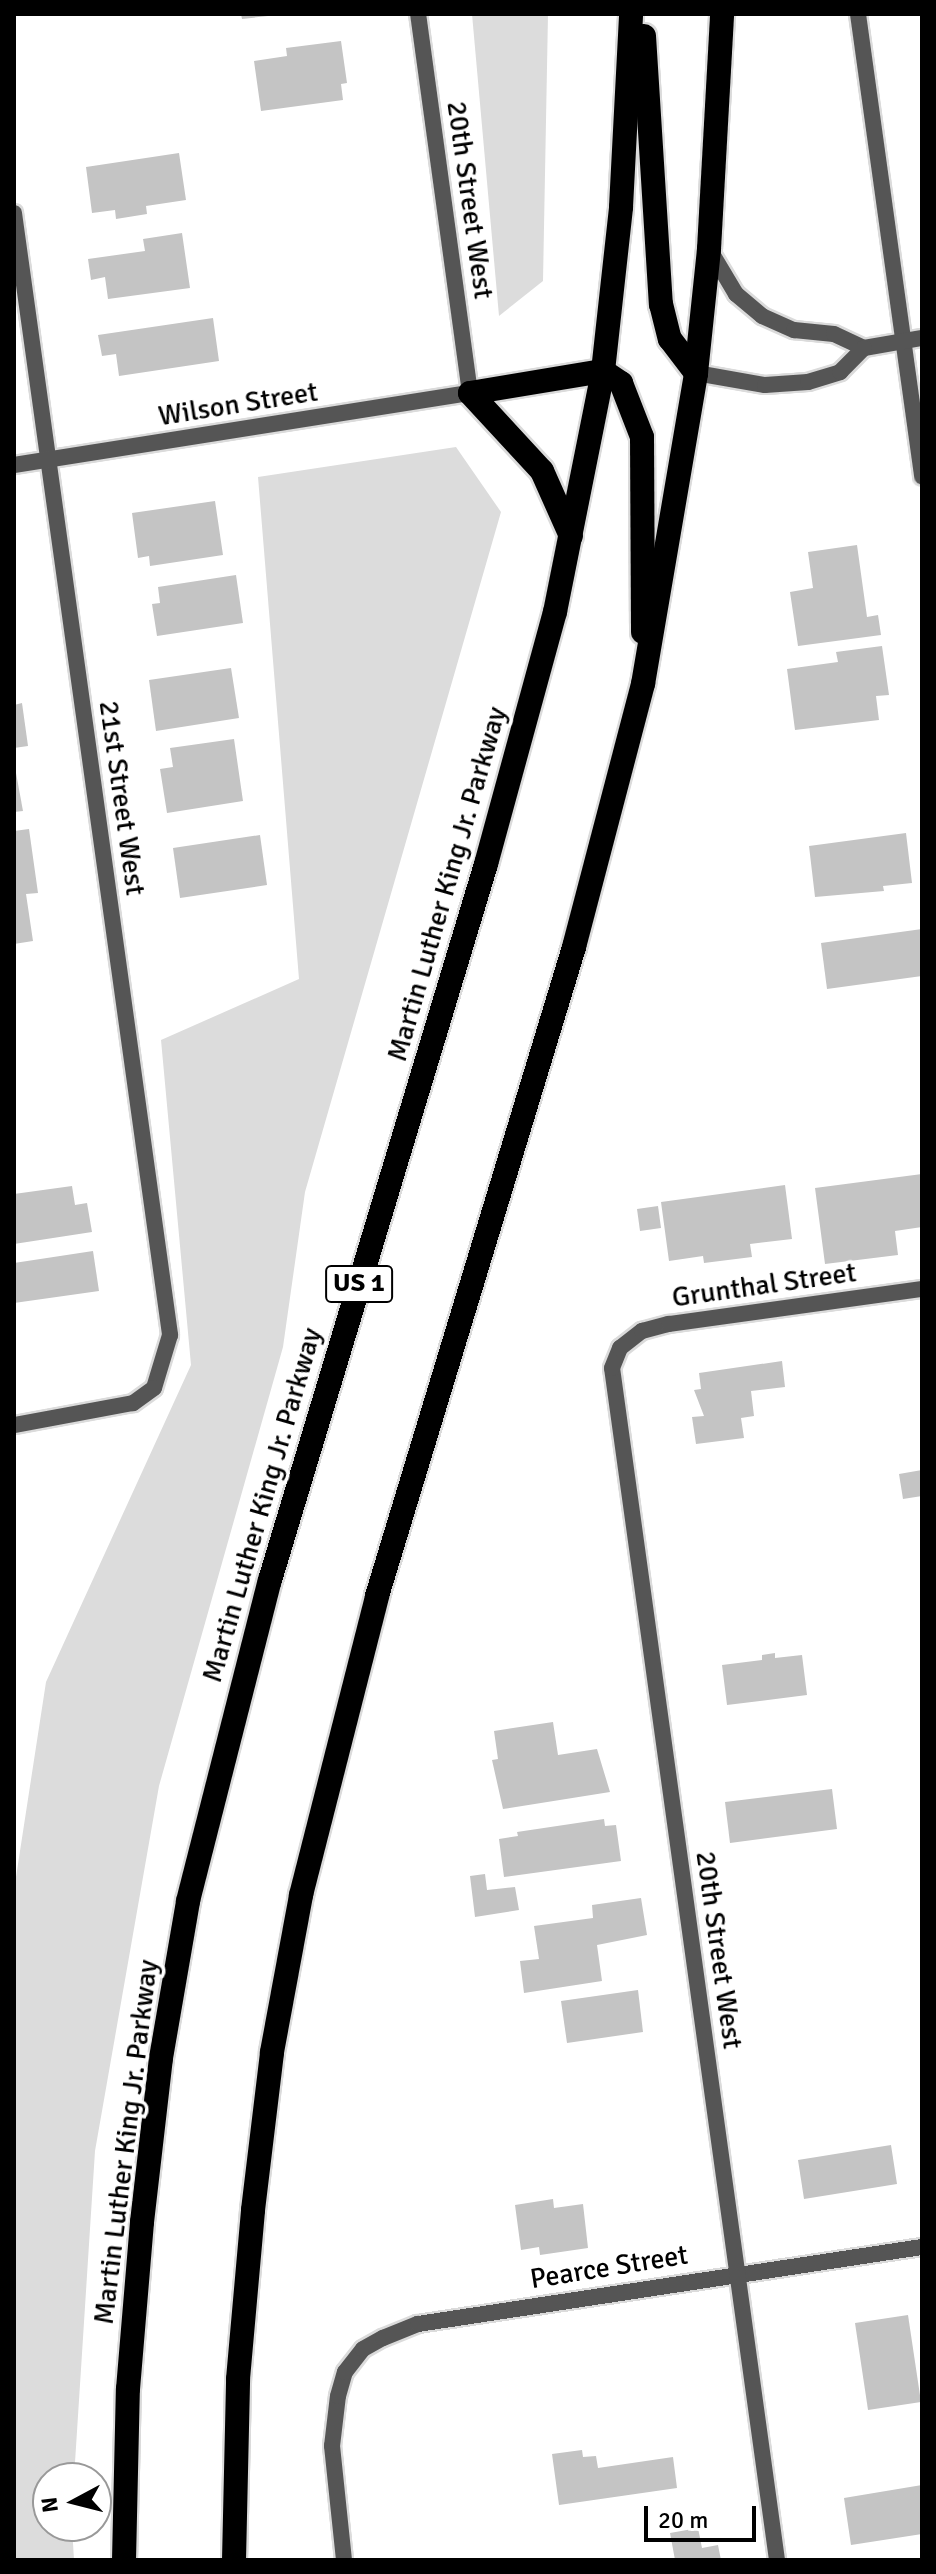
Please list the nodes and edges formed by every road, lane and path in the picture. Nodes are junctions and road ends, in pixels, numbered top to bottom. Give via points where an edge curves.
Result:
1 (418, 14) edge
2 (631, 14) edge
3 (643, 14) edge
4 (722, 14) edge
5 (858, 14) edge
6 (14, 213) edge
7 (709, 249) junction
8 (922, 338) edge
9 (903, 341) junction
10 (864, 348) junction
11 (603, 371) junction
12 (696, 373) junction
13 (470, 393) junction
14 (49, 460) junction
15 (14, 465) edge
16 (922, 477) edge
17 (571, 536) junction
18 (643, 684) junction
19 (922, 1289) edge
20 (620, 1348) joint
21 (14, 1425) edge
22 (922, 2247) edge
23 (738, 2274) junction
24 (124, 2560) edge
25 (234, 2560) edge
26 (344, 2560) edge
27 (777, 2560) edge

1 - 13 street, 20th Street West
2 - 11 highway, Martin Luther King Jr. Parkway / US 1 via 621,207
3 - 12 highway via 661,304 670,339
4 - 7 highway
5 - 9 street
6 - 14 street, 21st Street West
7 - 10 street via 736,294 762,316 794,330 834,334
7 - 12 highway
8 - 9 street
9 - 10 street
9 - 16 street
10 - 12 street via 840,372 808,382 765,385
11 - 13 highway
11 - 17 highway, Martin Luther King Jr. Parkway / US 1
11 - 18 highway via 621,383 642,437
12 - 18 highway
13 - 14 street, Wilson Street
13 - 17 highway via 542,471
14 - 15 street, Wilson Street
14 - 21 street, 21st Street West via 170,1335 154,1388 112,1411
17 - 24 highway, Martin Luther King Jr. Parkway / US 1 via 490,850 265,1595 188,1901 161,2058 142,2222 128,2389
18 - 25 highway via 578,933 377,1596 301,1895 272,2052 253,2210 238,2379
19 - 20 street, Grunthal Street via 669,1324 642,1331
20 - 23 street, 20th Street West via 612,1368 612,1394
22 - 23 street, Pearce Street
23 - 26 street, Pearce Street via 418,2324 363,2349 345,2372 332,2446
23 - 27 street, 20th Street West

